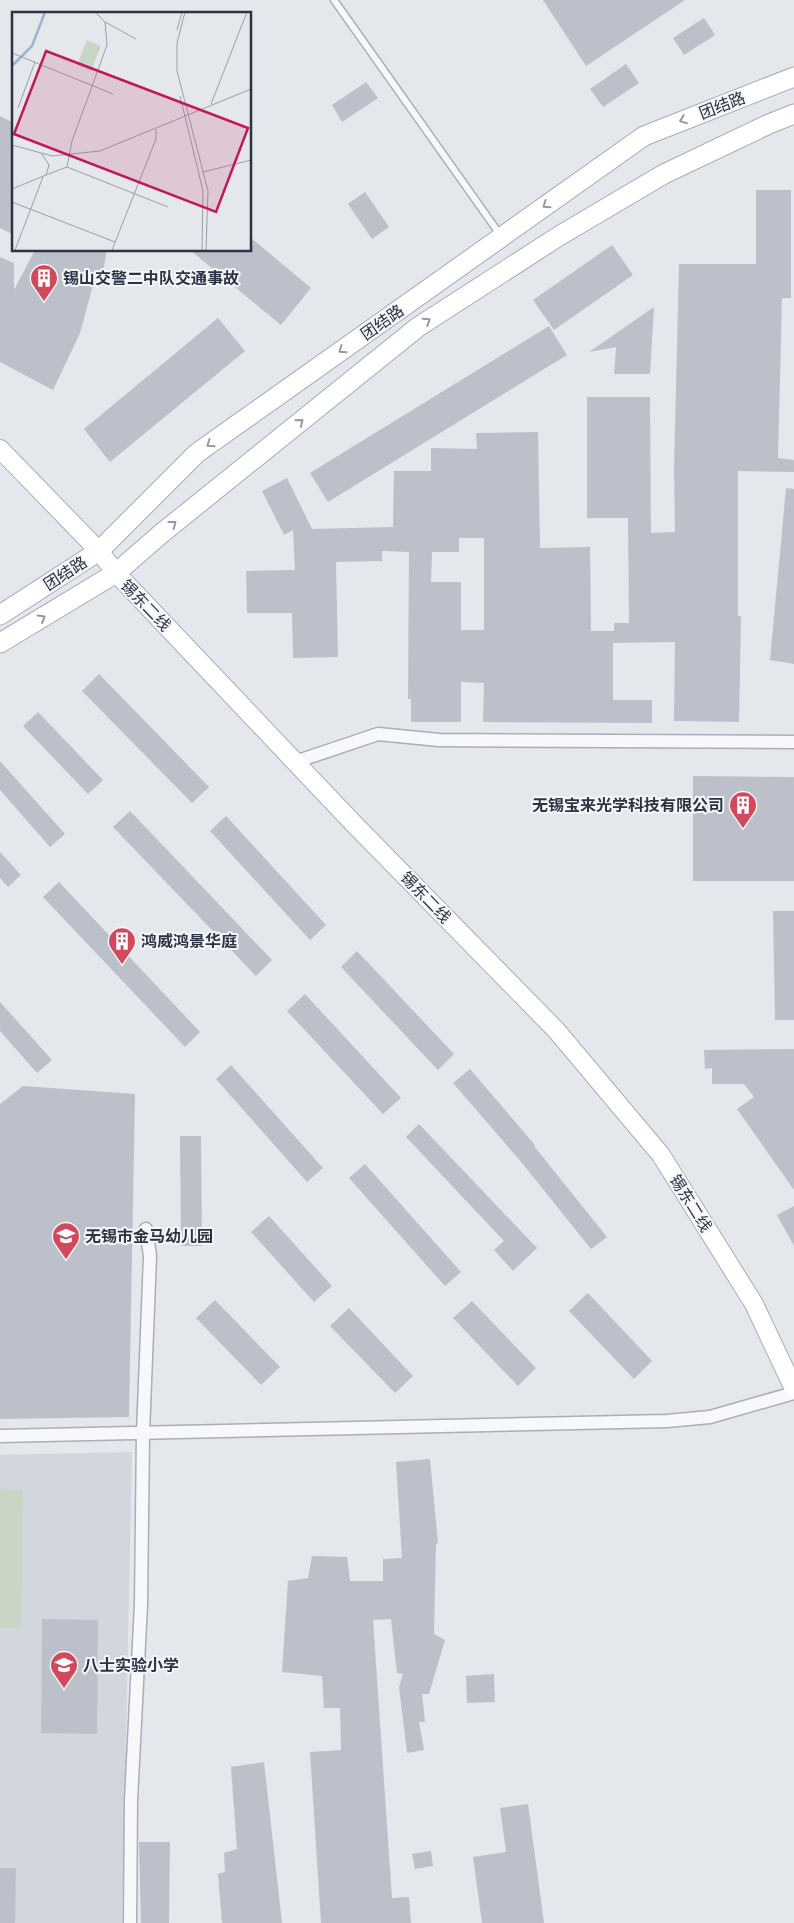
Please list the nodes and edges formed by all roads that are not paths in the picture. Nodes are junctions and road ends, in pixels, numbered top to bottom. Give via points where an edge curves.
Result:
1 (334, 0) edge
2 (794, 77) edge
3 (794, 114) edge
4 (501, 237) junction
5 (0, 449) edge
6 (99, 551) junction
7 (116, 573) junction
8 (0, 615) edge
9 (0, 644) edge
10 (794, 742) edge
11 (295, 762) junction
12 (146, 1229) dead end
13 (794, 1391) edge
14 (143, 1433) junction
15 (0, 1436) edge
16 (130, 1923) edge

1 - 4 lane
2 -> 4 main road, 团结路 via 644,136
7 -> 3 main road, 团结路 via 418,327 559,236 664,174
4 -> 6 main road, 团结路 via 197,453
5 - 6 main road, 锡东二线
6 - 7 main road, 锡东二线
6 - 8 main road, 团结路
9 -> 7 main road, 团结路
7 - 11 main road, 锡东二线
10 - 11 street via 439,740 378,734
11 - 13 main road, 锡东二线 via 556,1030 661,1155 754,1304
12 - 14 street via 150,1256
13 - 14 street via 710,1417 667,1420
14 - 15 street
14 - 16 street via 141,1604 131,1800

